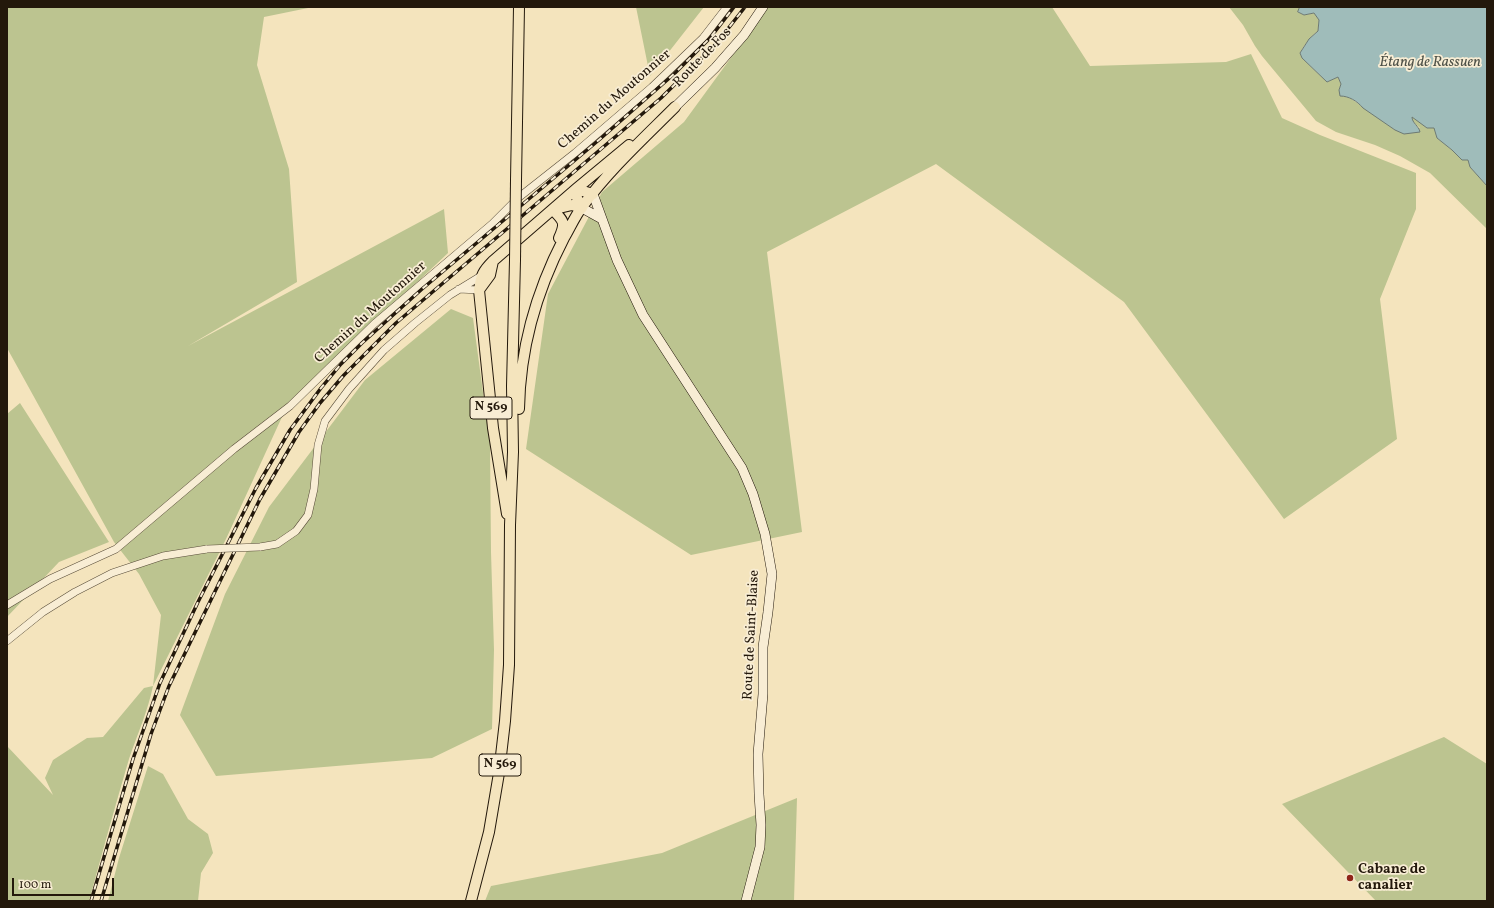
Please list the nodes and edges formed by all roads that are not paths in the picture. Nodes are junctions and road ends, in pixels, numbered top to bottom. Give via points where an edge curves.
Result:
1 (519, 7) edge
2 (727, 7) edge
3 (762, 7) edge
4 (675, 107) junction
5 (576, 189) junction
6 (593, 194) junction
7 (582, 208) junction
8 (552, 210) junction
9 (602, 219) junction
10 (493, 261) junction
11 (481, 276) junction
12 (459, 289) junction
13 (541, 289) junction
14 (479, 290) junction
15 (513, 452) junction
16 (510, 525) junction
17 (7, 605) edge
18 (7, 642) edge
19 (471, 901) edge
20 (746, 901) edge

1 - 15 main road, N 569, bridge
2 - 17 street, Chemin du Moutonnier via 703,38 652,87 518,198 492,224 374,324 290,406 234,449 116,549 50,579
3 - 4 street, Route de Fos via 744,35
4 - 5 main road
4 - 6 main road via 616,166
5 - 6 main road
5 - 7 main road
5 - 8 main road
6 - 7 main road
6 - 9 street, Route de Saint-Blaise
7 - 8 main road via 572,205
7 - 9 street
7 - 13 main road via 554,258
8 - 10 main road
8 - 13 main road via 561,218 563,228 544,271
9 - 20 street, Route de Saint-Blaise via 617,260 643,315 742,468 765,534 772,574 763,647 763,694 758,754 760,847
10 - 11 main road
10 - 14 main road via 490,275
11 - 12 street
11 - 14 main road
12 - 14 street
12 - 18 street, bridge via 384,350 325,421 318,446 314,489 308,516 296,531 277,544 260,548 207,549 163,556 112,573 43,612
13 - 15 main road via 523,358 518,431
14 - 16 main road, N 569 via 493,428
15 - 16 main road, N 569
16 - 19 main road, N 569 via 509,665 505,721 489,832

